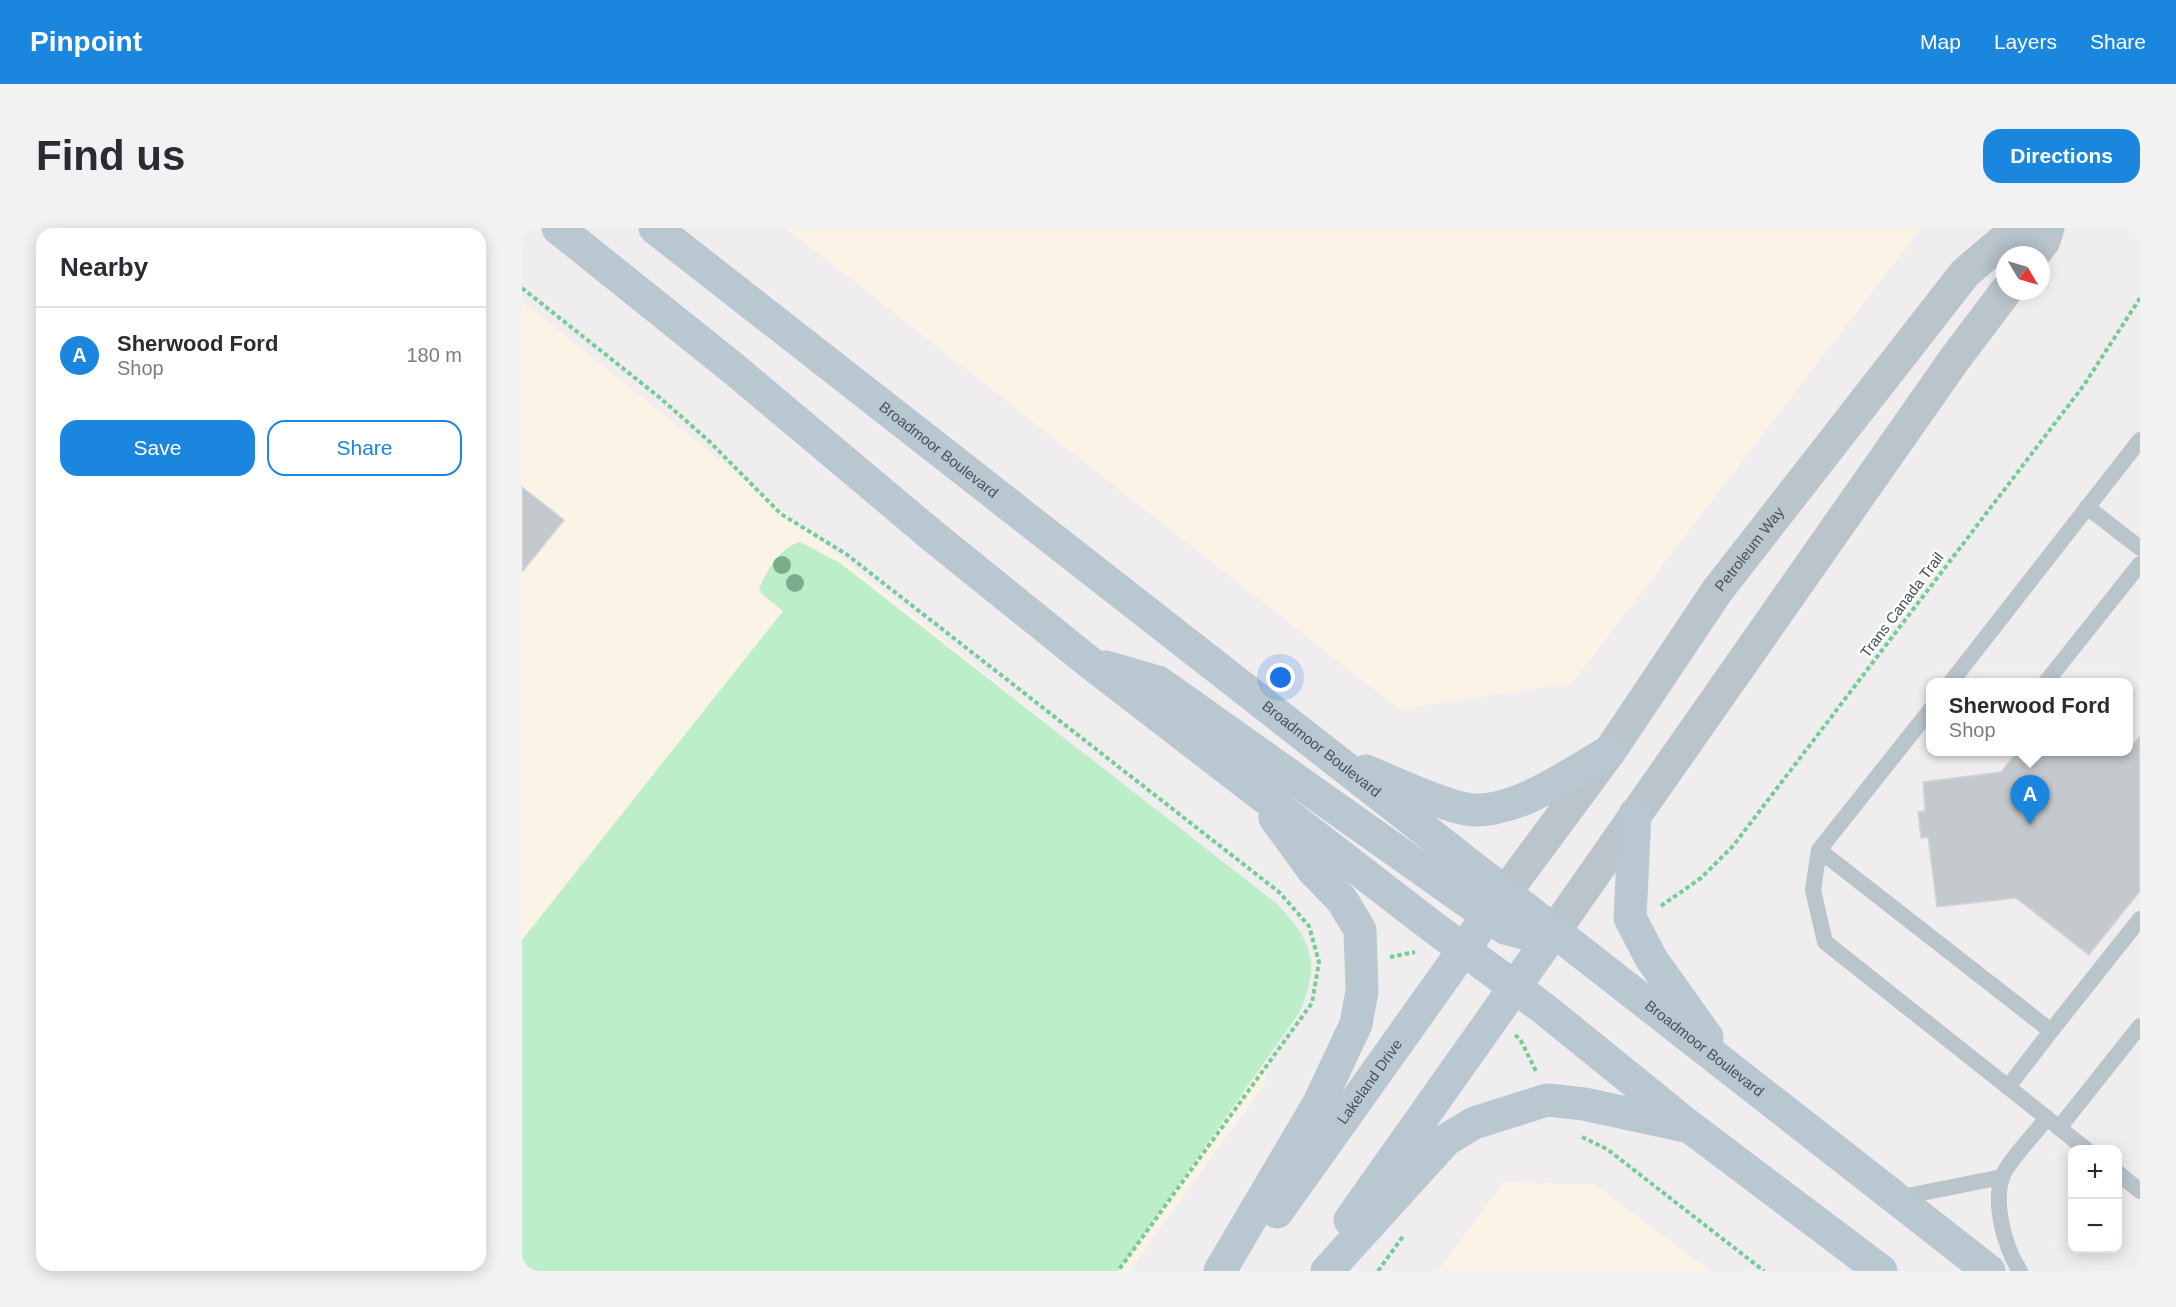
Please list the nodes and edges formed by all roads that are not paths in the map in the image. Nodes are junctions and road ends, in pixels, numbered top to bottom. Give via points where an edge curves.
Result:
1 (558, 228) edge
2 (655, 228) edge
3 (2018, 228) edge
4 (2048, 228) edge
5 (2040, 246) edge
6 (1999, 300) edge
7 (2139, 443) edge
8 (2087, 507) junction
9 (2140, 548) edge
10 (2140, 564) edge
11 (1089, 662) junction
12 (1954, 678) edge
13 (2049, 678) edge
14 (1923, 728) edge
15 (1610, 751) junction
16 (1330, 756) junction
17 (1255, 790) junction
18 (1635, 814) junction
19 (1820, 850) junction
20 (1496, 905) junction
21 (2140, 919) edge
22 (1553, 933) junction
23 (1464, 949) junction
24 (1516, 987) junction
25 (2140, 1026) edge
26 (2051, 1031) junction
27 (1740, 1078) junction
28 (2008, 1087) junction
29 (2053, 1123) junction
30 (1690, 1127) junction
31 (2082, 1145) edge
32 (2122, 1176) edge
33 (2002, 1177) junction
34 (2140, 1191) edge
35 (1896, 1199) junction
36 (1220, 1271) edge
37 (1236, 1271) edge
38 (1314, 1271) edge
39 (1327, 1271) edge
40 (1881, 1271) edge
41 (1989, 1271) edge
42 (2020, 1271) edge

1 - 11 main road
2 - 16 main road, Broadmoor Boulevard
3 - 15 street, Petroleum Way via 1965,273 1718,591
4 - 5 street
6 - 18 street
7 - 8 lane
8 - 9 lane
8 - 12 lane
10 - 13 lane
11 - 17 main road
11 - 20 main road via 1158,682
14 - 19 lane
15 - 16 main road via 1534,794 1497,807 1474,810
15 - 20 street, Petroleum Way
16 - 20 main road, Broadmoor Boulevard
17 - 23 main road
17 - 36 main road via 1313,870 1342,900 1360,930 1362,991 1356,1024 1319,1103
18 - 22 street
18 - 27 main road via 1630,918 1681,1004
19 - 26 lane
19 - 28 lane via 1814,890 1825,942
20 - 22 main road, Broadmoor Boulevard
20 - 23 main road, Lakeland Drive
21 - 26 lane
22 - 24 main road
22 - 27 main road, Broadmoor Boulevard
23 - 24 main road
23 - 37 main road, Lakeland Drive
24 - 30 main road
24 - 38 main road
25 - 29 lane
26 - 28 lane
27 - 35 main road, Broadmoor Boulevard
28 - 29 lane
29 - 31 lane
29 - 33 lane
30 - 39 main road via 1547,1100 1474,1123 1446,1140
30 - 40 main road
32 - 34 lane
33 - 35 lane
33 - 42 lane via 1999,1215 2012,1259
35 - 41 main road, Broadmoor Boulevard

